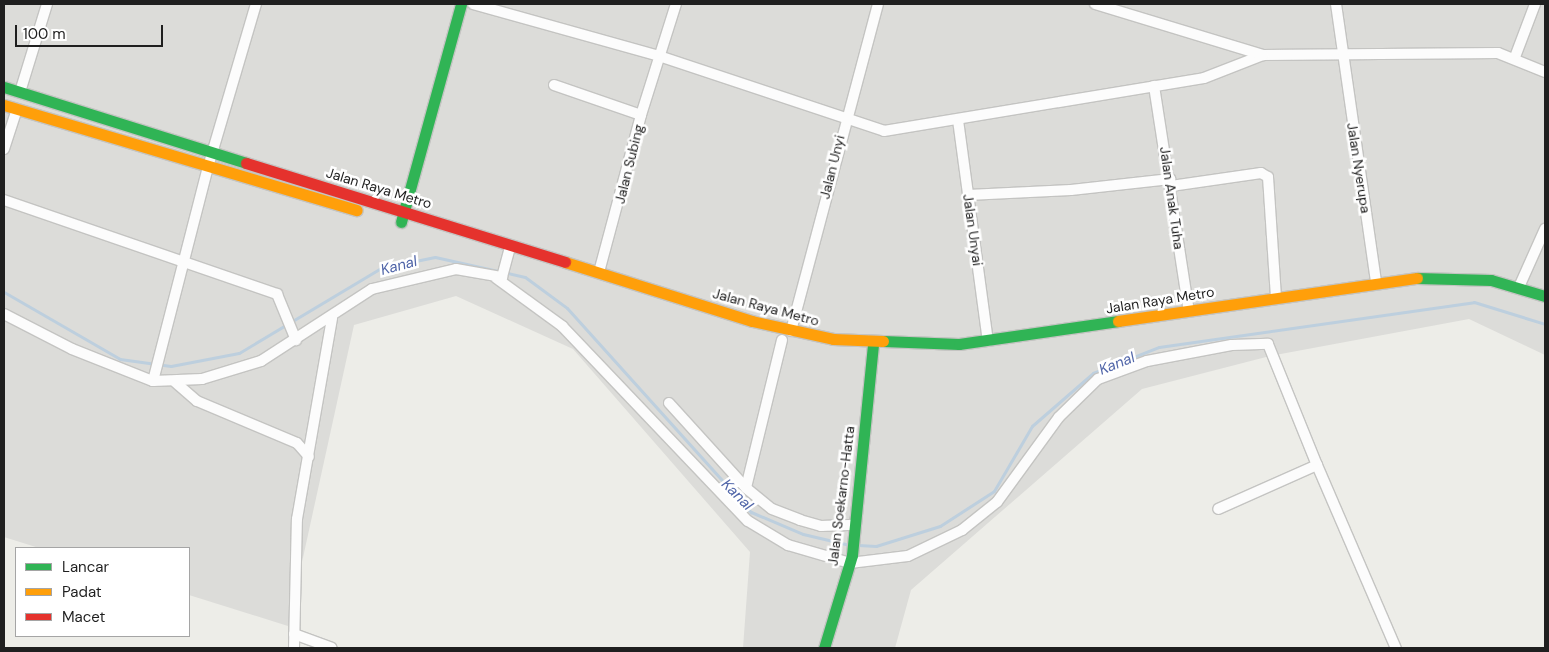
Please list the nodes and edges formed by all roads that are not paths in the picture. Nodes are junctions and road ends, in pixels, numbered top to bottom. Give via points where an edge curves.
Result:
1 (47, 4) edge
2 (256, 4) edge
3 (461, 4) edge
4 (473, 4) edge
5 (676, 4) edge
6 (878, 4) edge
7 (1095, 4) edge
8 (1336, 4) edge
9 (1536, 4) edge
10 (1342, 54) junction
11 (1264, 55) junction
12 (659, 56) junction
13 (1515, 57) junction
14 (1545, 72) edge
15 (554, 85) dead end
16 (1154, 86) junction
17 (4, 87) edge
18 (20, 92) junction
19 (4, 105) edge
20 (17, 109) junction
21 (641, 115) junction
22 (844, 120) junction
23 (958, 120) junction
24 (4, 149) edge
25 (214, 153) junction
26 (208, 167) junction
27 (1171, 182) junction
28 (968, 195) junction
29 (4, 200) edge
30 (403, 217) junction
31 (1545, 229) edge
32 (509, 254) junction
33 (183, 260) junction
34 (599, 272) junction
35 (500, 276) junction
36 (1376, 283) junction
37 (1519, 287) junction
38 (1276, 296) junction
39 (1545, 296) edge
40 (1545, 304) edge
41 (1188, 311) junction
42 (4, 314) edge
43 (332, 318) junction
44 (791, 331) junction
45 (294, 337) junction
46 (782, 340) junction
47 (988, 341) junction
48 (872, 349) junction
49 (153, 376) junction
50 (175, 382) junction
51 (669, 403) dead end
52 (309, 457) junction
53 (1317, 465) junction
54 (746, 488) junction
55 (1218, 509) dead end
56 (855, 528) junction
57 (851, 559) junction
58 (294, 634) junction
59 (294, 648) edge
60 (332, 648) edge
61 (824, 648) edge
62 (1396, 648) edge

1 - 18 street
2 - 25 street
3 - 30 main road
4 - 12 street
5 - 12 street, Jalan Subing
6 - 22 street, Jalan Unyi
7 - 11 street
8 - 10 street, Jalan Nyerupa
9 - 13 street
10 - 11 street
10 - 13 street via 1498,53
10 - 36 street, Jalan Nyerupa
11 - 16 street via 1204,78
12 - 21 street, Jalan Subing
12 - 22 street
13 - 14 street
15 - 21 street
16 - 23 street
16 - 27 street, Jalan Anak Tuha
17 - 18 main road, Jalan Raya Metro
18 - 25 main road, Jalan Raya Metro
19 - 20 main road
20 - 24 street
20 - 26 main road
21 - 34 street, Jalan Subing
22 - 23 street via 884,131
22 - 44 street, Jalan Unyi
23 - 28 street, Jalan Unyai
25 - 26 street
25 - 30 main road, Jalan Raya Metro
26 - 30 main road
26 - 33 street
27 - 28 street
27 - 38 street via 1261,173 1268,176
27 - 41 street, Jalan Anak Tuha
28 - 47 street, Jalan Unyai
29 - 33 street
30 - 32 main road
30 - 34 main road, Jalan Raya Metro
31 - 37 street
32 - 35 street
32 - 46 main road
33 - 45 street via 276,294
33 - 49 street
34 - 44 main road, Jalan Raya Metro
35 - 43 street via 456,269 417,276 372,289
35 - 57 street via 562,326 748,521 788,545
36 - 37 main road, Jalan Raya Metro via 1460,277
36 - 38 main road, Jalan Raya Metro
37 - 39 main road, Jalan Raya Metro
38 - 41 main road, Jalan Raya Metro
40 - 48 main road via 1491,290 1430,287 1284,305 990,351
41 - 47 main road, Jalan Raya Metro
42 - 49 street via 72,349
43 - 45 street
43 - 52 street
44 - 48 main road, Jalan Raya Metro
45 - 50 street via 240,370
46 - 48 main road
46 - 54 street
47 - 48 main road, Jalan Raya Metro
48 - 56 main road, Jalan Soekarno-Hatta
49 - 50 street
50 - 52 street via 197,401 297,444
51 - 54 street
52 - 58 street via 295,535
53 - 55 street
53 - 57 street via 1268,344 1232,345 1147,361 1098,379 1059,417 997,502 962,530 908,556
53 - 62 street
54 - 56 street via 772,509 800,520 821,526
56 - 57 main road, Jalan Soekarno-Hatta
57 - 61 main road, Jalan Soekarno-Hatta
58 - 59 street
58 - 60 street

